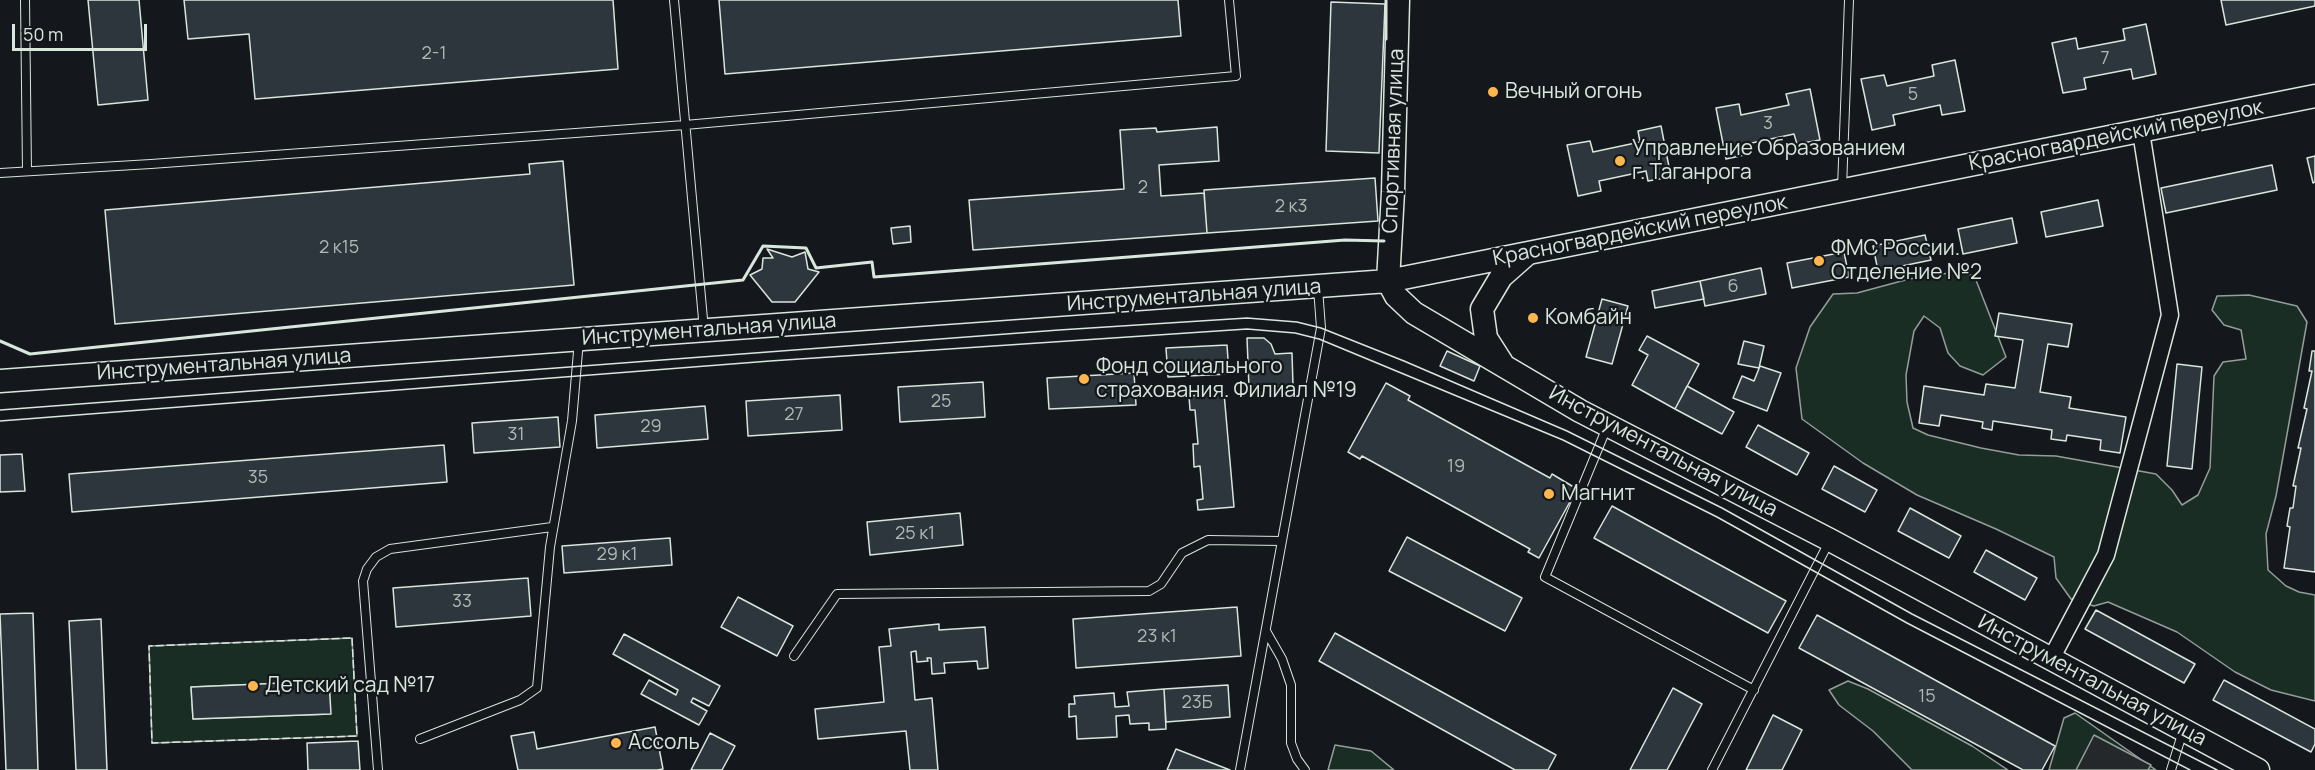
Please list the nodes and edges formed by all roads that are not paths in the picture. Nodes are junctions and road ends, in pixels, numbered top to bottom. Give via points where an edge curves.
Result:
1 (25, 0) edge
2 (674, 0) edge
3 (1229, 0) edge
4 (1398, 0) edge
5 (1849, 0) edge
6 (2315, 96) edge
7 (685, 125) junction
8 (2141, 132) junction
9 (27, 171) junction
10 (0, 173) edge
11 (1842, 191) junction
12 (1528, 253) junction
13 (1388, 281) junction
14 (1318, 288) junction
15 (704, 331) junction
16 (579, 340) junction
17 (1505, 367) junction
18 (0, 381) edge
19 (1607, 426) junction
20 (552, 527) junction
21 (1830, 540) junction
22 (1281, 541) junction
23 (1266, 631) junction
24 (794, 656) dead end
25 (2051, 659) junction
26 (1754, 690) junction
27 (2183, 731) junction
28 (420, 739) dead end
29 (378, 770) edge
30 (1240, 770) edge
31 (1305, 770) edge
32 (1712, 770) edge
33 (2171, 770) edge
34 (2258, 770) edge

1 - 9 lane
2 - 7 lane
3 - 7 lane via 1236,76
4 - 13 main road, Спортивная улица
5 - 11 lane
6 - 8 main road, Красногвардейский переулок
7 - 9 lane
7 - 15 lane
8 - 11 main road, Красногвардейский переулок
8 - 25 street via 2170,315 2106,555
9 - 10 lane
11 - 12 main road, Красногвардейский переулок
12 - 13 main road, Красногвардейский переулок
12 - 17 main road via 1501,277 1482,309 1486,338
13 - 14 main road, Инструментальная улица
13 - 17 main road, Инструментальная улица via 1396,296 1414,313
14 - 15 main road, Инструментальная улица
14 - 22 lane via 1321,328
15 - 16 main road, Инструментальная улица
16 - 18 main road, Инструментальная улица
16 - 20 lane via 572,421
17 - 19 main road, Инструментальная улица
19 - 21 main road, Инструментальная улица
19 - 26 lane via 1545,577
20 - 28 lane via 537,688 520,700
20 - 29 lane via 390,549 367,568 363,581
21 - 25 main road, Инструментальная улица
21 - 26 lane
22 - 23 lane
22 - 24 lane via 1208,540 1182,553 1161,584 1149,591 837,594
23 - 30 lane
23 - 31 lane via 1291,685 1291,743
25 - 27 main road, Инструментальная улица
26 - 32 lane
27 - 33 lane
27 - 34 main road, Инструментальная улица

